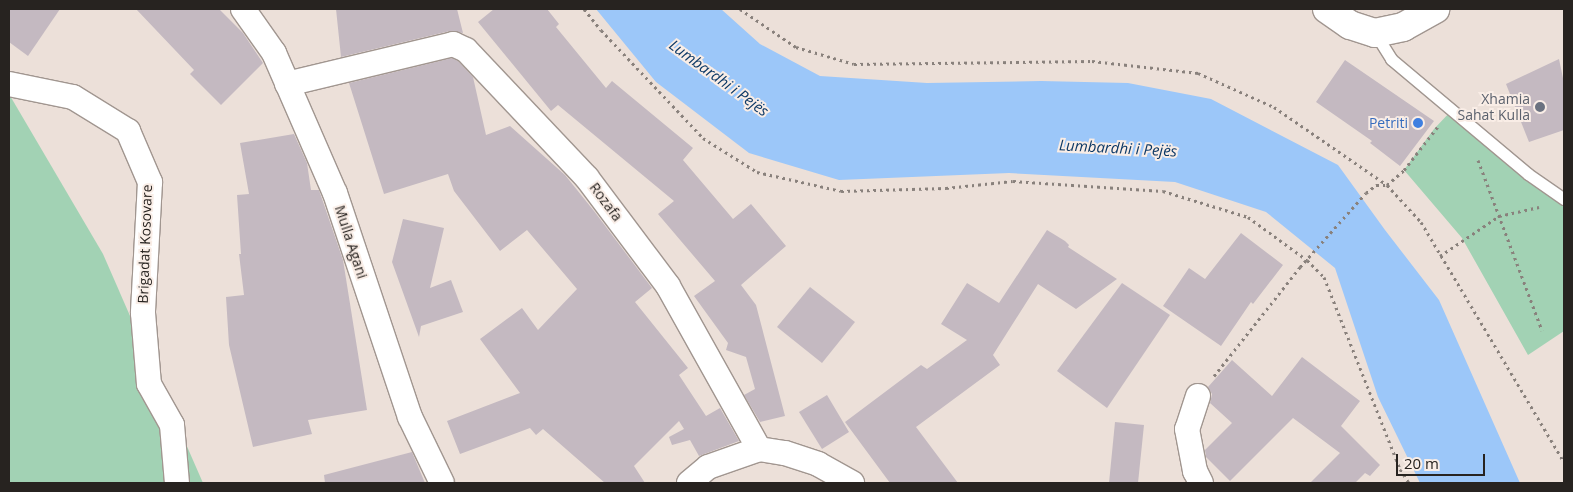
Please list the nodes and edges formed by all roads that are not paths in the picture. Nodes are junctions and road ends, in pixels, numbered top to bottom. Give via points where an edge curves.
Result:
1 (243, 9) edge
2 (1328, 9) edge
3 (1435, 9) edge
4 (1376, 33) junction
5 (9, 72) edge
6 (287, 84) junction
7 (18, 85) edge
8 (1564, 199) edge
9 (1198, 396) road end
10 (759, 449) junction
11 (177, 483) edge
12 (442, 483) edge
13 (688, 483) edge
14 (852, 483) edge
15 (1201, 483) edge

1 - 6 street, Mulla Agani via 274,54
2 - 4 street via 1350,25
3 - 4 street via 1403,28
4 - 8 lane via 1392,58 1528,174
5 - 7 street
6 - 10 street, Rozafa via 453,44 466,50 587,178 668,286
6 - 12 street, Mulla Agani via 335,194 410,417
7 - 11 street, Brigadat Kosovare via 73,97 128,131 150,182 143,313 148,384 172,425
9 - 15 street via 1187,429 1195,471
10 - 13 street via 708,467
10 - 14 street via 785,453 818,464

